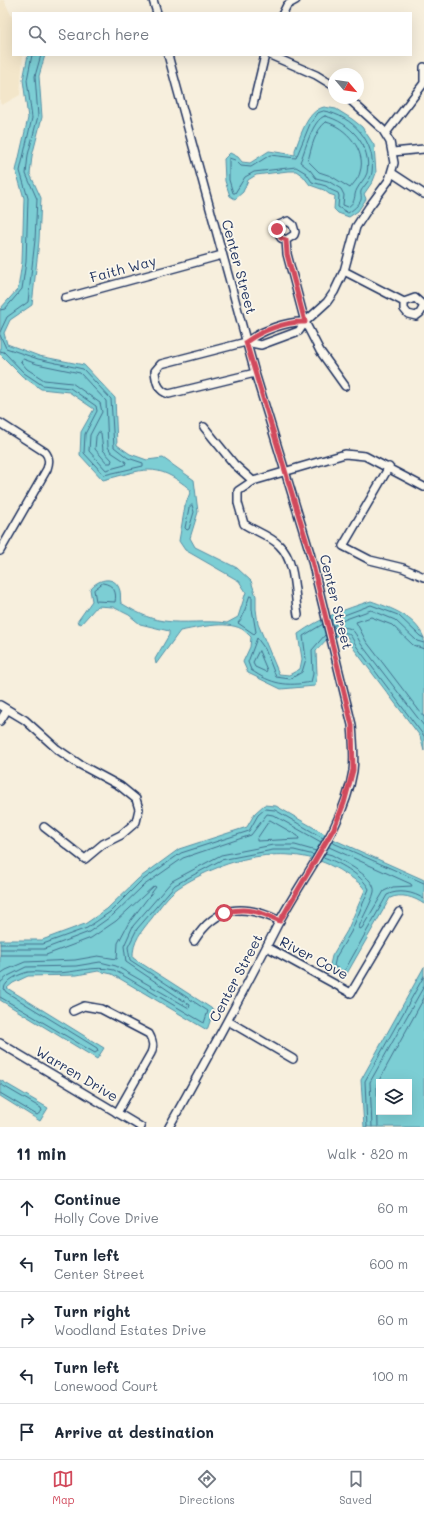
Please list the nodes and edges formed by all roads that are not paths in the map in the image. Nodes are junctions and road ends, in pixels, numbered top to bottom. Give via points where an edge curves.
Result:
1 (153, 0) edge
2 (292, 1) edge
3 (157, 12) edge
4 (284, 12) edge
5 (168, 56) edge
6 (265, 56) edge
7 (272, 56) edge
8 (424, 67) edge
9 (328, 82) edge
10 (424, 83) edge
11 (355, 104) edge
12 (253, 105) dead end
13 (386, 133) junction
14 (424, 149) edge
15 (393, 152) junction
16 (392, 173) junction
17 (424, 194) edge
18 (286, 240) dead end
19 (222, 255) junction
20 (344, 271) junction
21 (65, 298) dead end
22 (404, 302) dead end
23 (305, 322) junction
24 (246, 342) junction
25 (255, 373) junction
26 (346, 386) dead end
27 (0, 423) edge
28 (204, 427) dead end
29 (389, 467) junction
30 (286, 470) junction
31 (252, 481) junction
32 (424, 487) edge
33 (0, 551) edge
34 (424, 577) edge
35 (298, 615) dead end
36 (0, 706) edge
37 (7, 710) junction
38 (0, 721) edge
39 (44, 827) dead end
40 (399, 912) dead end
41 (280, 921) junction
42 (194, 941) dead end
43 (267, 947) junction
44 (73, 1011) dead end
45 (228, 1021) junction
46 (0, 1043) edge
47 (293, 1059) dead end
48 (117, 1113) junction
49 (141, 1127) edge
50 (168, 1127) edge

1 - 3 street
2 - 4 street
5 - 19 street, Center Street
6 - 12 street
7 - 9 street via 316,74
8 - 10 street
10 - 13 street
11 - 13 street
13 - 15 street
14 - 15 street
15 - 16 street
16 - 17 street
16 - 20 street via 356,228
18 - 23 street via 287,254
19 - 21 street, Faith Way
19 - 24 street, Center Street
20 - 22 street
20 - 23 street via 327,302
23 - 24 street via 297,322 256,335
23 - 24 street via 299,331 278,340 261,345
23 - 26 street via 320,351
24 - 25 street, Center Street
24 - 25 street via 161,364 155,371 156,380 160,389 169,394
25 - 30 street, Center Street
27 - 33 street via 45,452 49,459 48,469
28 - 31 street via 234,464
29 - 30 street via 365,456 345,454
29 - 32 street
29 - 34 street via 343,546 370,560 403,568
30 - 31 street
30 - 41 street, Center Street via 310,553 352,725 353,770 344,803 330,834
31 - 35 street via 238,491 238,503 244,524 278,544 286,553 293,578
36 - 37 street
37 - 38 street
37 - 39 street via 25,720 78,764 120,786 136,799 139,809 136,822 85,859
40 - 43 street, River Cove via 351,993
41 - 42 street via 252,910 229,911 209,922
41 - 43 street, Center Street
43 - 45 street, Center Street
44 - 48 street via 84,1006 101,1008 152,1038 151,1053
45 - 47 street
45 - 50 street, Center Street
46 - 48 street, Warren Drive
48 - 49 street, Warren Drive

